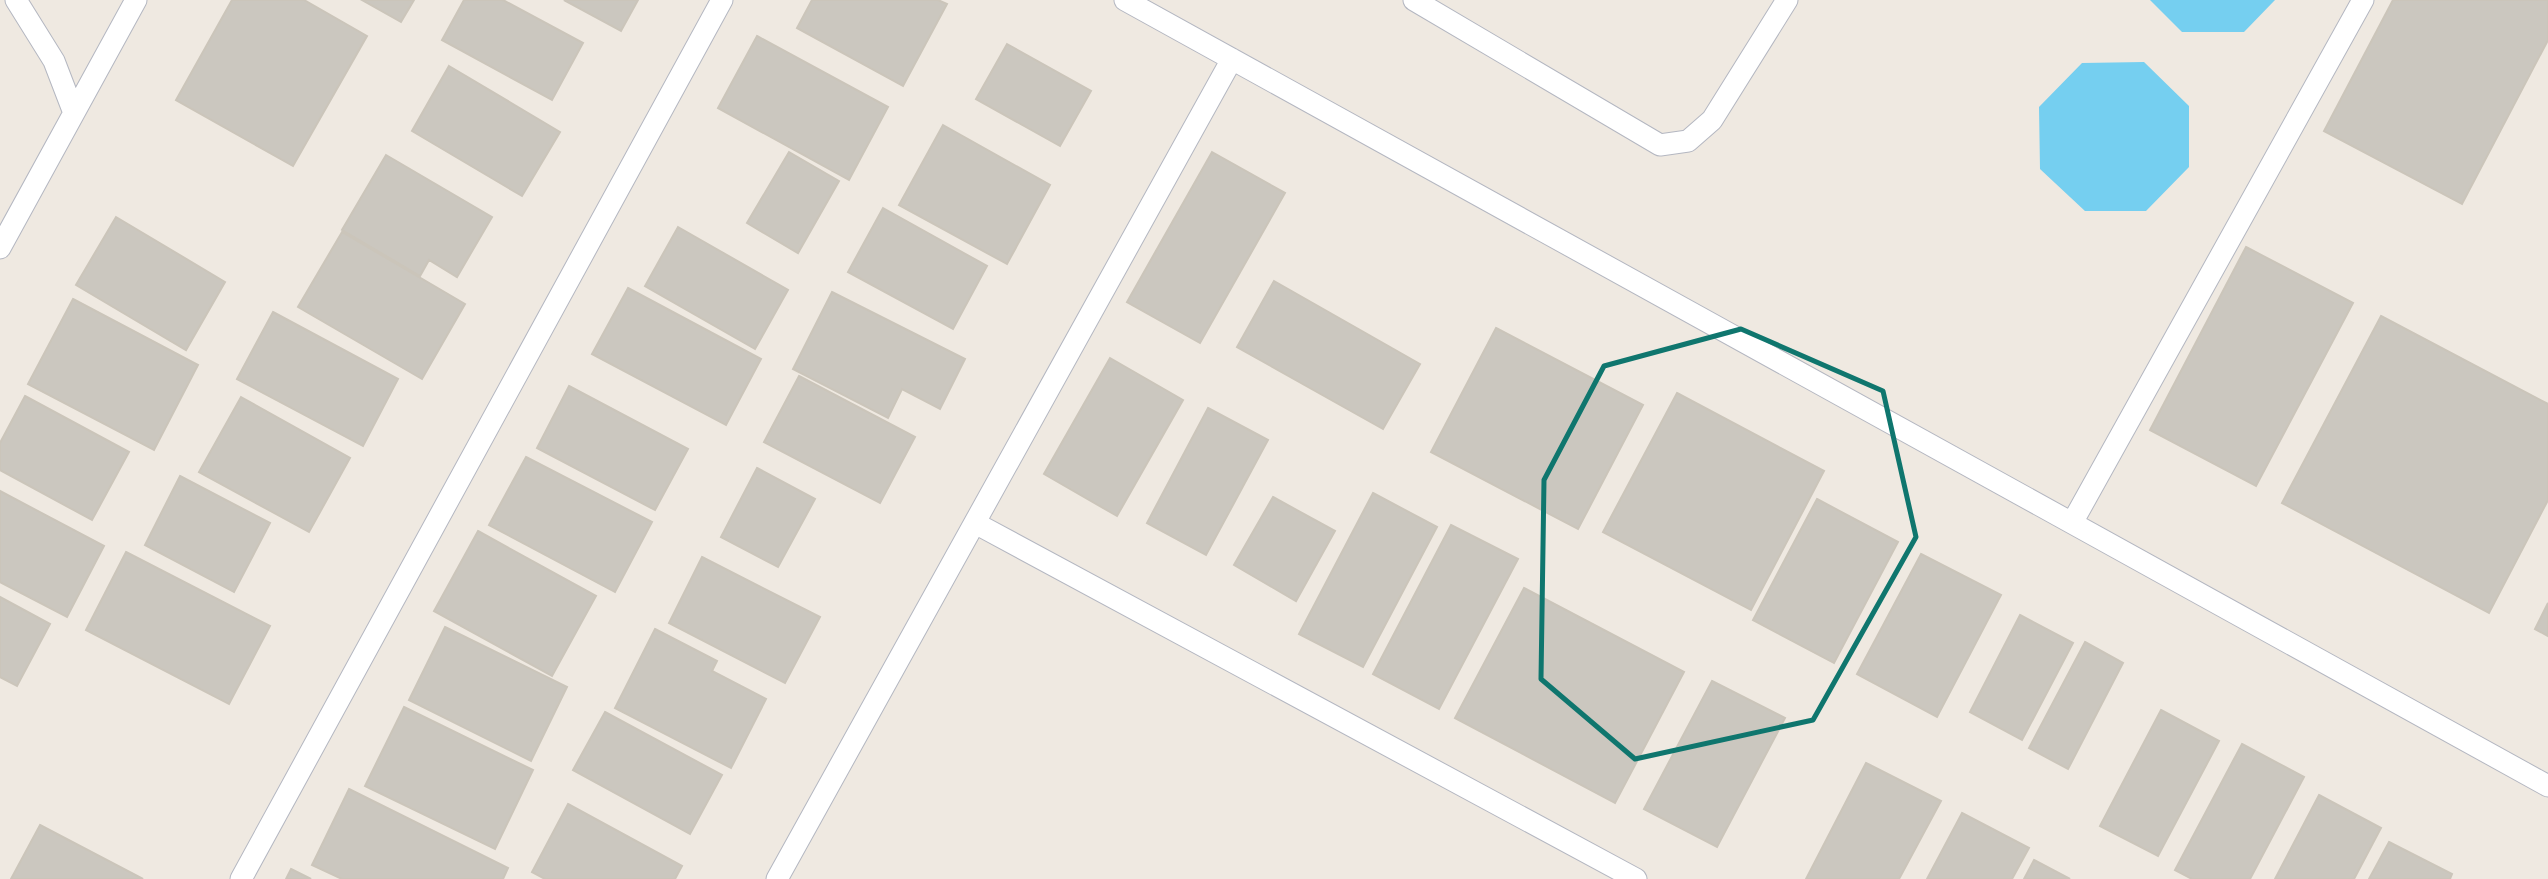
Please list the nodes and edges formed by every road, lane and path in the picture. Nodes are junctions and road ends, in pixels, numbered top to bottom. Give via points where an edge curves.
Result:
1 (16, 0) edge
2 (136, 0) edge
3 (722, 0) edge
4 (1125, 0) edge
5 (1415, 0) edge
6 (1787, 0) edge
7 (2363, 0) edge
8 (1232, 59) junction
9 (74, 113) junction
10 (0, 248) edge
11 (975, 523) junction
12 (2072, 523) junction
13 (2548, 786) edge
14 (241, 879) edge
15 (777, 879) edge
16 (1636, 879) edge

1 - 9 lane via 54,61
2 - 9 lane
3 - 14 lane
4 - 8 lane
5 - 6 lane via 1660,145 1688,141 1712,120
7 - 12 lane
8 - 11 lane
8 - 12 lane
9 - 10 lane
11 - 15 lane
11 - 16 lane
12 - 13 lane

